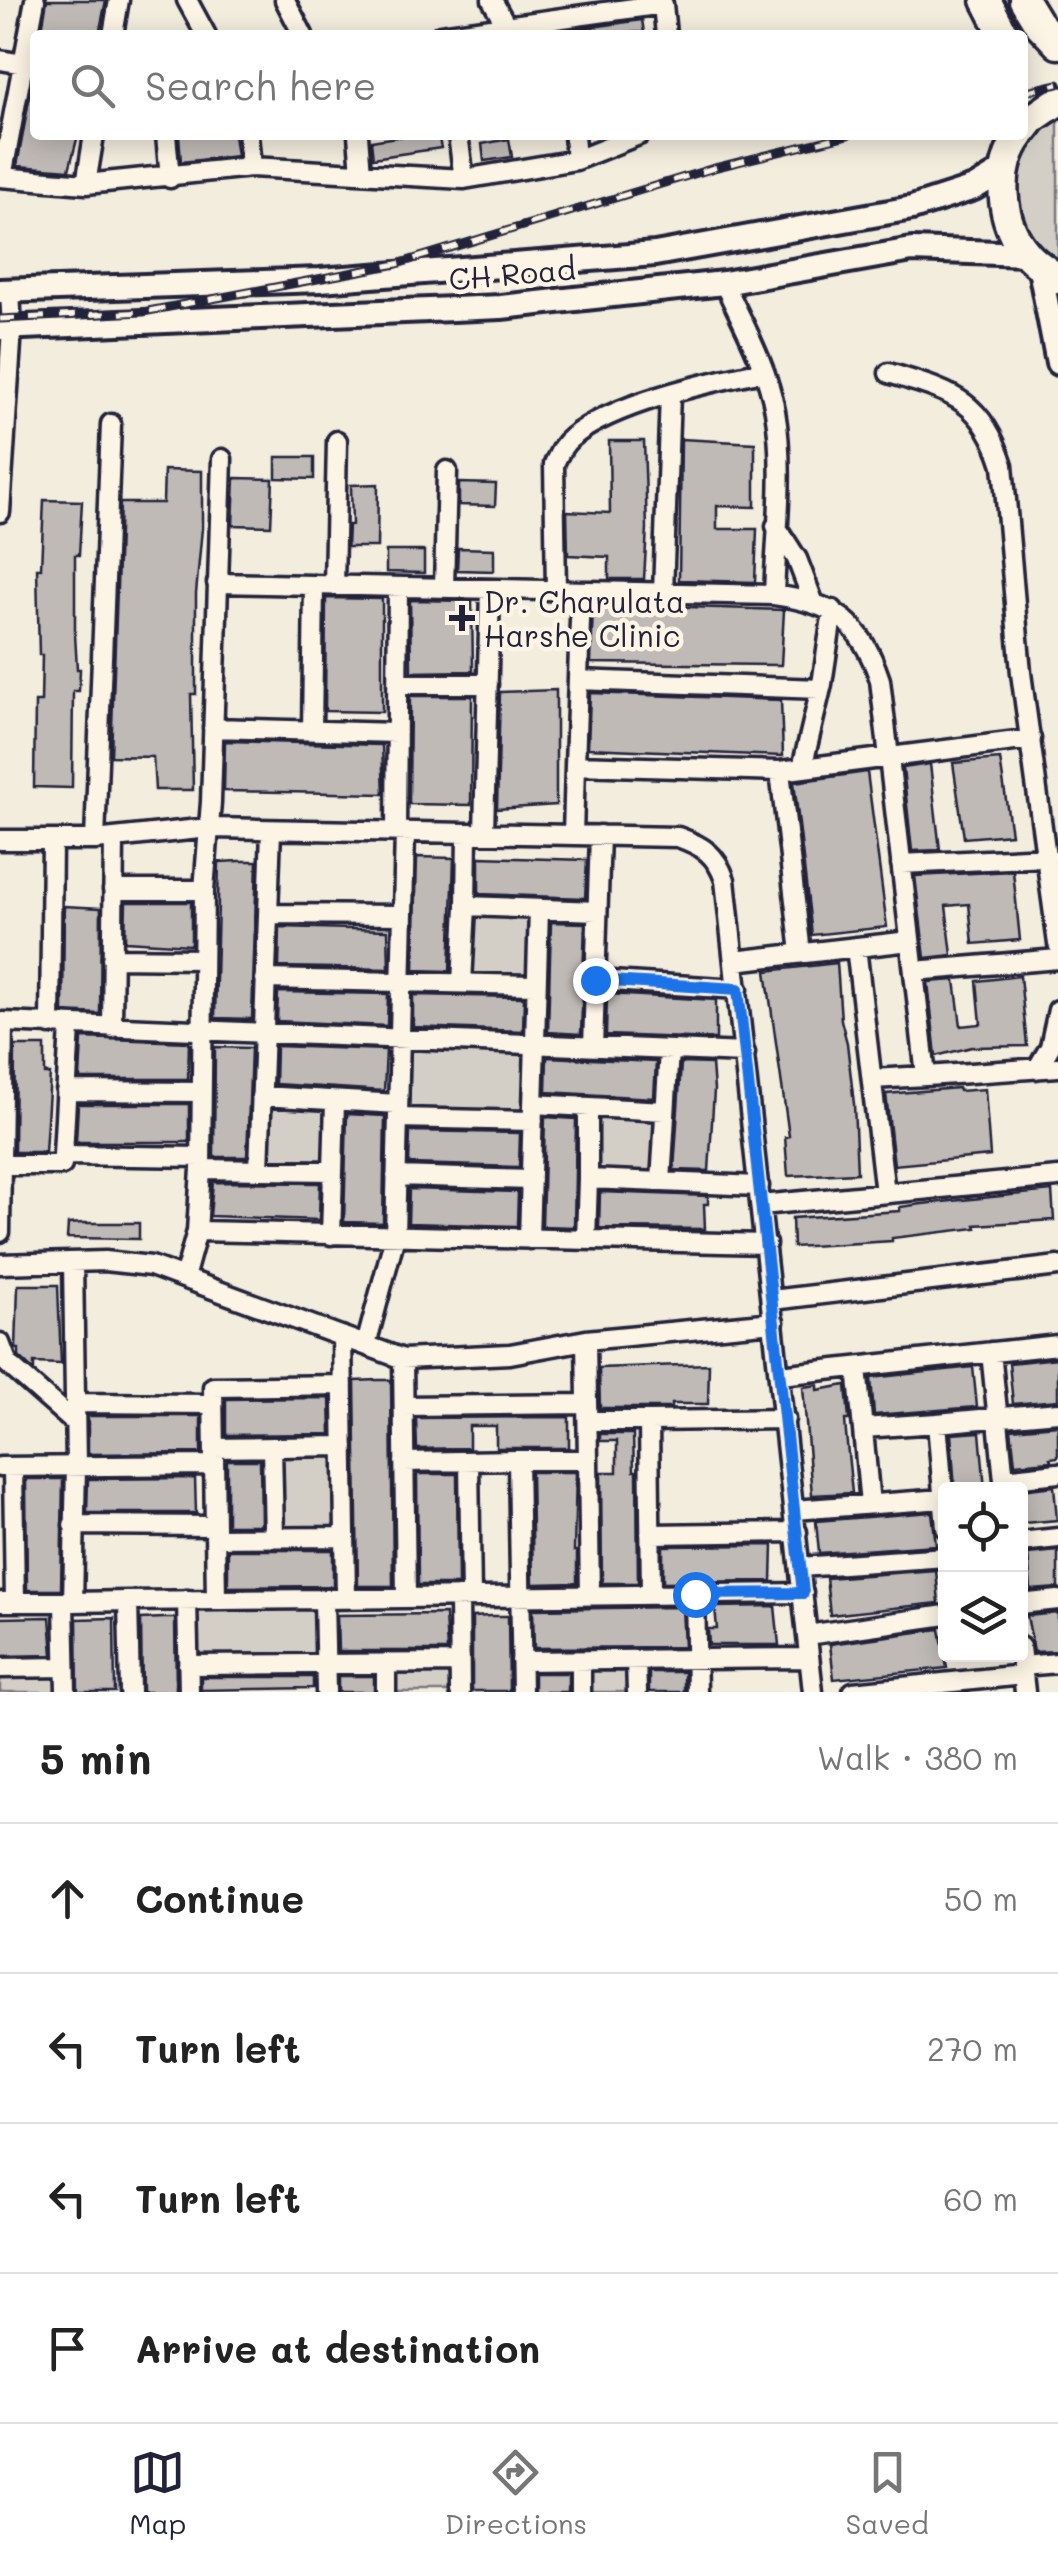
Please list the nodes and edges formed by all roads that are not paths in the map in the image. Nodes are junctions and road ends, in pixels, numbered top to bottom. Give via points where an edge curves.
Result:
1 (35, 0) edge
2 (119, 0) edge
3 (187, 0) edge
4 (285, 0) edge
5 (492, 0) edge
6 (986, 0) edge
7 (1024, 0) edge
8 (596, 6) edge
9 (506, 24) junction
10 (562, 26) edge
11 (32, 30) edge
12 (114, 30) edge
13 (203, 30) edge
14 (300, 30) edge
15 (471, 30) edge
16 (666, 30) edge
17 (1001, 30) edge
18 (1058, 44) edge
19 (0, 60) edge
20 (29, 65) edge
21 (1058, 101) edge
22 (1028, 124) edge
23 (93, 140) edge
24 (166, 140) edge
25 (248, 140) edge
26 (358, 140) edge
27 (459, 140) edge
28 (574, 140) edge
29 (626, 140) edge
30 (1016, 140) edge
31 (576, 160) junction
32 (251, 167) junction
33 (1004, 170) junction
34 (361, 173) junction
35 (1, 177) edge
36 (170, 178) junction
37 (464, 180) junction
38 (86, 184) junction
39 (1048, 271) edge
40 (724, 283) junction
41 (5, 292) edge
42 (6, 328) edge
43 (1058, 364) edge
44 (764, 371) junction
45 (889, 374) dead end
46 (670, 394) junction
47 (111, 424) dead end
48 (338, 441) dead end
49 (222, 459) dead end
50 (447, 471) dead end
51 (0, 512) edge
52 (776, 526) junction
53 (217, 583) junction
54 (314, 585) junction
55 (334, 586) junction
56 (398, 587) junction
57 (444, 588) junction
58 (490, 589) junction
59 (556, 590) junction
60 (581, 591) junction
61 (663, 593) junction
62 (774, 596) junction
63 (813, 601) junction
64 (833, 610) junction
65 (578, 680) junction
66 (397, 684) junction
67 (488, 684) junction
68 (821, 688) junction
69 (214, 728) junction
70 (312, 730) junction
71 (397, 733) junction
72 (1032, 739) junction
73 (889, 758) junction
74 (575, 765) junction
75 (802, 768) junction
76 (780, 771) junction
77 (208, 828) junction
78 (271, 830) junction
79 (401, 832) junction
80 (475, 833) junction
81 (573, 834) junction
82 (600, 835) junction
83 (114, 838) junction
84 (0, 840) edge
85 (95, 840) junction
86 (52, 841) junction
87 (1048, 857) junction
88 (901, 864) junction
89 (113, 890) junction
90 (204, 890) junction
91 (466, 906) junction
92 (539, 909) junction
93 (598, 911) junction
94 (268, 914) junction
95 (403, 915) junction
96 (910, 941) junction
97 (1058, 944) edge
98 (856, 948) junction
99 (800, 954) junction
100 (112, 958) junction
101 (203, 958) junction
102 (1058, 959) edge
103 (734, 961) junction
104 (914, 971) junction
105 (265, 979) junction
106 (595, 980) junction
107 (402, 982) junction
108 (462, 983) junction
109 (536, 985) junction
110 (738, 989) junction
111 (1058, 1010) edge
112 (50, 1025) junction
113 (70, 1026) junction
114 (112, 1028) junction
115 (202, 1033) junction
116 (263, 1034) junction
117 (400, 1038) junction
118 (534, 1044) junction
119 (594, 1046) junction
120 (668, 1050) junction
121 (744, 1053) junction
122 (1058, 1067) edge
123 (1037, 1069) junction
124 (926, 1076) junction
125 (872, 1079) junction
126 (66, 1091) junction
127 (202, 1092) junction
128 (261, 1096) junction
129 (335, 1100) junction
130 (588, 1107) junction
131 (665, 1110) junction
132 (398, 1111) junction
133 (533, 1113) junction
134 (63, 1155) junction
135 (201, 1164) junction
136 (1, 1165) edge
137 (259, 1170) junction
138 (333, 1172) junction
139 (396, 1176) junction
140 (1058, 1177) edge
141 (588, 1179) junction
142 (531, 1180) junction
143 (660, 1182) junction
144 (885, 1193) junction
145 (760, 1196) junction
146 (0, 1232) edge
147 (197, 1232) junction
148 (331, 1235) junction
149 (395, 1236) junction
150 (530, 1239) junction
151 (586, 1240) junction
152 (766, 1244) junction
153 (73, 1262) junction
154 (0, 1264) edge
155 (1058, 1266) edge
156 (184, 1278) junction
157 (772, 1300) junction
158 (774, 1322) junction
159 (342, 1336) junction
160 (586, 1340) junction
161 (0, 1343) edge
162 (366, 1345) junction
163 (1058, 1345) edge
164 (992, 1352) junction
165 (403, 1359) junction
166 (857, 1367) junction
167 (780, 1374) junction
168 (343, 1385) junction
169 (75, 1402) junction
170 (213, 1404) junction
171 (404, 1406) junction
172 (1058, 1412) edge
173 (587, 1413) junction
174 (998, 1418) junction
175 (784, 1419) junction
176 (648, 1421) junction
177 (937, 1423) junction
178 (75, 1424) junction
179 (863, 1428) junction
180 (344, 1446) junction
181 (272, 1448) junction
182 (214, 1456) junction
183 (518, 1460) junction
184 (588, 1460) junction
185 (469, 1461) junction
186 (404, 1462) junction
187 (76, 1466) junction
188 (7, 1467) edge
189 (1058, 1473) edge
190 (942, 1482) edge
191 (1004, 1482) edge
192 (1014, 1482) edge
193 (938, 1499) edge
194 (870, 1504) junction
195 (794, 1510) junction
196 (73, 1525) junction
197 (215, 1532) junction
198 (796, 1532) junction
199 (650, 1534) junction
200 (345, 1536) junction
201 (274, 1538) junction
202 (1058, 1538) edge
203 (1028, 1541) edge
204 (938, 1558) edge
205 (800, 1567) junction
206 (803, 1593) junction
207 (695, 1594) junction
208 (651, 1595) junction
209 (520, 1596) junction
210 (590, 1596) junction
211 (465, 1597) junction
212 (324, 1598) junction
213 (346, 1598) junction
214 (406, 1598) junction
215 (187, 1600) junction
216 (216, 1600) junction
217 (1058, 1600) edge
218 (128, 1601) junction
219 (8, 1602) edge
220 (68, 1602) junction
221 (1028, 1603) edge
222 (938, 1616) edge
223 (807, 1635) junction
224 (810, 1658) junction
225 (636, 1660) junction
226 (696, 1660) junction
227 (581, 1661) junction
228 (522, 1662) junction
229 (386, 1663) junction
230 (460, 1663) junction
231 (1058, 1663) edge
232 (188, 1664) junction
233 (325, 1664) junction
234 (0, 1668) edge
235 (65, 1668) junction
236 (1024, 1678) edge
237 (962, 1687) edge
238 (66, 1692) edge
239 (130, 1692) edge
240 (188, 1692) edge
241 (326, 1692) edge
242 (386, 1692) edge
243 (460, 1692) edge
244 (522, 1692) edge
245 (582, 1692) edge
246 (637, 1692) edge
247 (697, 1692) edge
248 (813, 1692) edge
249 (853, 1692) edge

1 - 11 street
2 - 12 street
3 - 13 street
4 - 14 street
5 - 9 street
6 - 17 highway
7 - 18 highway
8 - 10 street
8 - 16 street via 663,4
9 - 10 street
9 - 15 street
19 - 20 street
20 - 35 street
21 - 22 highway
23 - 38 street
24 - 36 street
25 - 32 street
26 - 34 street
27 - 37 street
28 - 31 street
29 - 31 street
30 - 33 highway
31 - 37 street
32 - 34 street
32 - 36 street
33 - 39 highway via 1011,229
33 - 41 street, CH Road via 974,188 912,208 655,254 320,280
34 - 37 street
35 - 38 street
36 - 38 street
39 - 40 street, CH Road via 912,250
39 - 43 street
40 - 42 street, CH Road via 500,306
40 - 44 street
41 - 42 street
42 - 51 street
44 - 46 street
44 - 52 street via 778,443
45 - 72 street via 961,399 994,438 1010,516
46 - 59 street via 594,423 562,448 554,464
46 - 61 street
47 - 85 street
48 - 55 street
49 - 53 street
50 - 57 street
52 - 62 street
52 - 63 street
53 - 54 street
53 - 69 street
54 - 55 street
54 - 70 street
55 - 56 street
56 - 57 street
56 - 66 street
57 - 58 street
58 - 59 street
58 - 67 street
59 - 60 street
60 - 61 street
60 - 65 street
61 - 62 street
62 - 63 street
63 - 64 street
64 - 68 street
64 - 73 street via 872,657
65 - 68 street
65 - 74 street
66 - 67 street
66 - 71 street
67 - 80 street
68 - 75 street
69 - 70 street
69 - 77 street
70 - 71 street
71 - 79 street
72 - 73 street
72 - 87 street
73 - 75 street
73 - 88 street
74 - 76 street
74 - 81 street
75 - 76 street
76 - 99 street
77 - 78 street
77 - 83 street
77 - 90 street
78 - 79 street
78 - 94 street
79 - 80 street
79 - 95 street
80 - 81 street
80 - 91 street
81 - 82 street
82 - 93 street
82 - 103 street via 678,837 704,847 726,880
83 - 85 street
83 - 89 street
84 - 86 street
85 - 86 street
86 - 112 street
87 - 88 street
87 - 97 street
88 - 96 street
89 - 90 street
89 - 100 street
90 - 101 street
91 - 92 street
91 - 108 street
92 - 93 street
92 - 109 street
93 - 106 street
94 - 95 street
94 - 105 street
95 - 107 street
96 - 98 street
96 - 104 street
98 - 99 street
98 - 125 street
99 - 103 street
100 - 101 street
100 - 114 street
101 - 115 street
102 - 104 street
103 - 110 street
104 - 124 street
105 - 107 street
105 - 116 street
106 - 110 street
106 - 119 street
107 - 108 street
107 - 117 street
108 - 109 street
109 - 118 street
110 - 121 street
111 - 123 street
112 - 113 street
112 - 136 street via 3,1022
113 - 114 street
113 - 126 street
114 - 115 street
115 - 116 street
115 - 127 street
116 - 117 street
116 - 128 street
117 - 118 street
117 - 132 street
118 - 119 street
118 - 133 street
119 - 120 street
120 - 121 street
120 - 131 street
121 - 145 street
122 - 123 street
123 - 124 street
124 - 125 street
125 - 144 street
126 - 127 street
126 - 134 street
127 - 135 street
128 - 129 street
128 - 137 street
129 - 132 street
129 - 138 street
130 - 131 street
130 - 133 street
130 - 141 street
131 - 143 street
132 - 133 street
132 - 139 street
133 - 142 street
134 - 135 street
134 - 136 street via 62,1165
135 - 137 street
135 - 147 street
136 - 146 street
137 - 138 street
138 - 148 street
139 - 142 street
139 - 149 street
140 - 144 street
141 - 143 street
141 - 151 street
142 - 150 street
143 - 145 street
144 - 145 street
145 - 152 street
147 - 148 street
147 - 156 street
148 - 149 street
149 - 150 street
149 - 162 street
150 - 151 street
151 - 152 street
152 - 157 street
153 - 154 street
153 - 156 street via 150,1266
153 - 169 street
155 - 157 street
156 - 159 street
157 - 158 street
158 - 160 street
158 - 167 street
159 - 162 street
159 - 168 street
160 - 165 street via 510,1354
160 - 173 street
161 - 178 street via 8,1364
162 - 165 street
163 - 164 street
164 - 166 street
164 - 174 street
165 - 171 street
166 - 167 street
166 - 179 street
167 - 175 street
168 - 170 street via 212,1387
168 - 180 street
169 - 170 street
169 - 178 street
170 - 182 street
171 - 173 street
171 - 186 street
172 - 174 street
173 - 176 street
173 - 184 street
174 - 177 street
174 - 191 street
175 - 176 street
175 - 195 street
176 - 199 street
177 - 179 street
177 - 190 street
178 - 187 street
179 - 194 street
180 - 181 street
180 - 200 street
181 - 182 street
181 - 201 street
182 - 187 street
182 - 197 street
183 - 184 street
183 - 185 street
183 - 209 street
184 - 210 street
185 - 186 street
185 - 211 street
186 - 214 street
187 - 188 street
187 - 196 street
188 - 219 street
189 - 192 street
193 - 194 street
194 - 195 street
195 - 198 street
196 - 197 street
196 - 220 street
197 - 201 street
197 - 216 street
198 - 199 street
198 - 205 street
199 - 208 street
200 - 201 street
200 - 213 street
202 - 203 street
204 - 205 street
205 - 206 street
206 - 207 street
206 - 223 street
207 - 208 street
207 - 226 street
208 - 210 street
209 - 210 street
209 - 211 street
209 - 228 street
211 - 214 street
211 - 230 street
212 - 213 street
212 - 216 street
212 - 233 street
213 - 214 street
215 - 216 street
215 - 218 street
215 - 232 street
217 - 221 street
218 - 220 street
218 - 239 street
219 - 220 street
220 - 235 street
222 - 223 street
223 - 224 street
224 - 226 street
224 - 248 street
225 - 226 street
225 - 227 street
225 - 246 street
226 - 247 street
227 - 228 street
227 - 245 street
228 - 244 street
229 - 230 street
229 - 233 street
229 - 242 street
230 - 243 street
231 - 236 street
232 - 233 street
232 - 240 street
233 - 241 street
234 - 235 street
235 - 238 street
236 - 237 street
237 - 249 street

